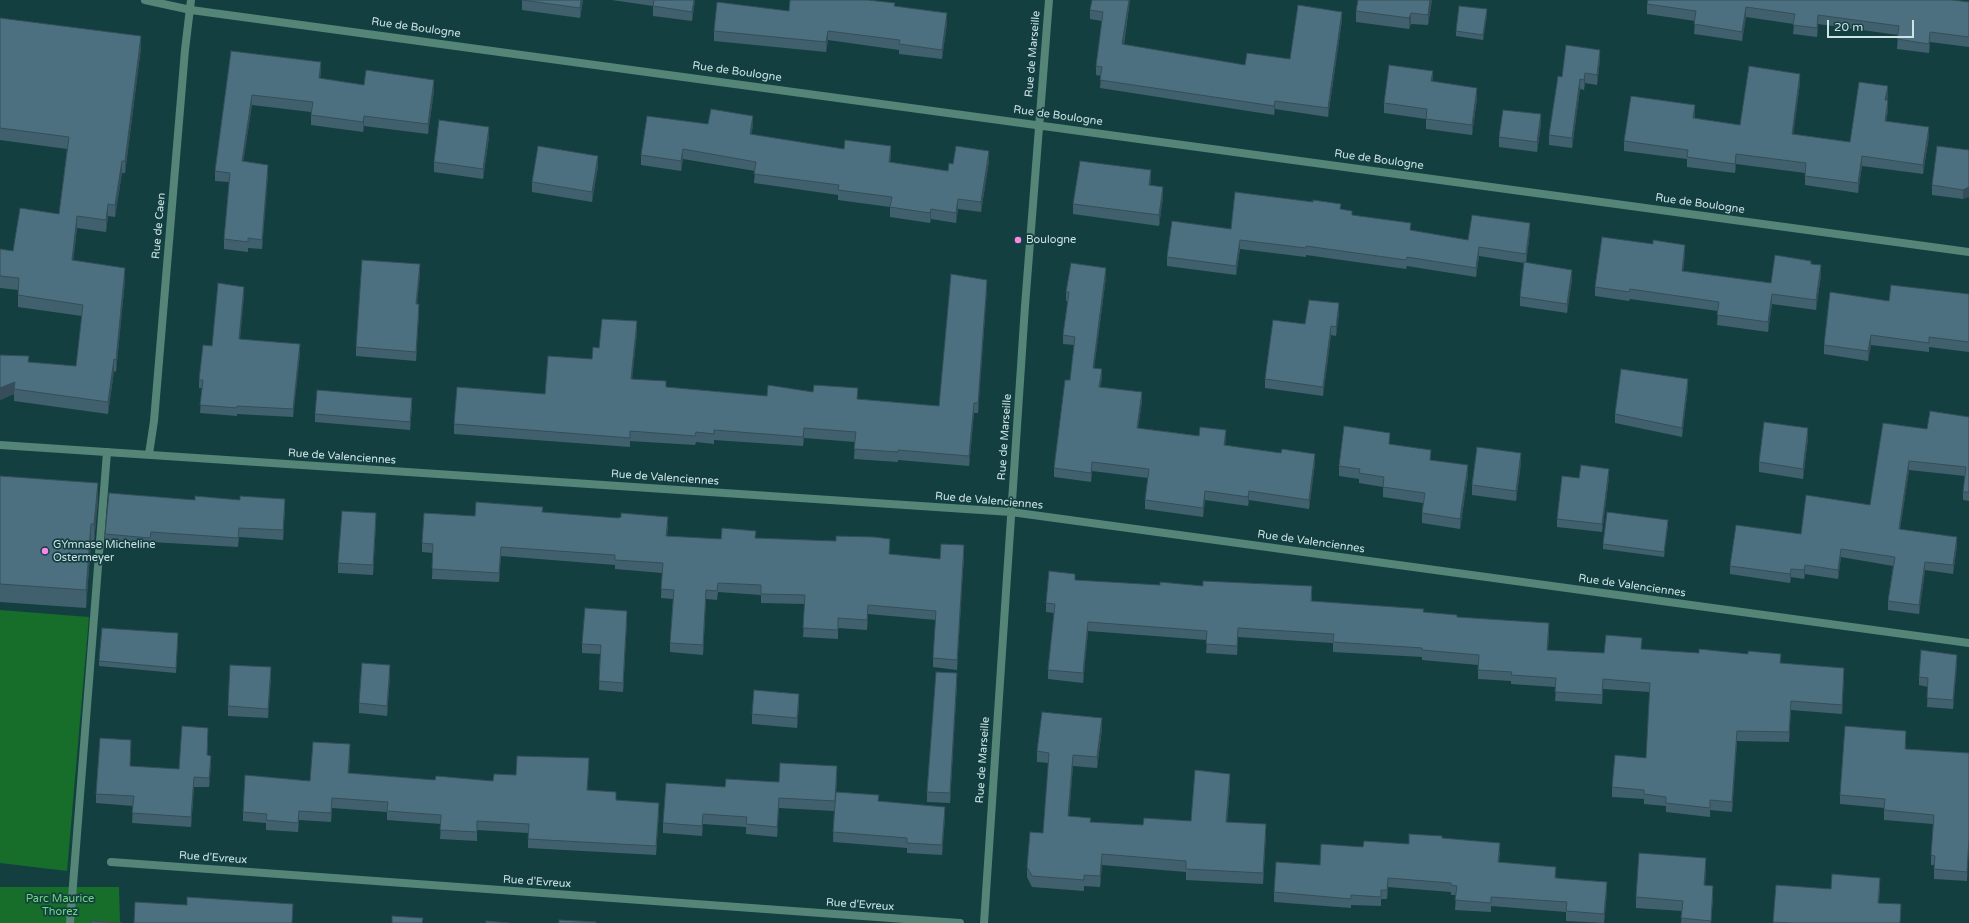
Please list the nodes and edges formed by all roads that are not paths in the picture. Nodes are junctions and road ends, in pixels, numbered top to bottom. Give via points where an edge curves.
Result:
1 (145, 0) edge
2 (191, 0) edge
3 (1049, 0) edge
4 (191, 10) junction
5 (1038, 124) junction
6 (1969, 252) edge
7 (0, 445) edge
8 (107, 452) junction
9 (150, 454) junction
10 (1011, 512) junction
11 (1969, 643) edge
12 (111, 862) dead end
13 (70, 923) edge
14 (960, 923) edge
15 (984, 923) edge

1 - 4 street, Rue de Boulogne
2 - 4 street, Rue de Caen
3 - 5 street, Rue de Marseille
4 - 5 street, Rue de Boulogne
4 - 9 street, Rue de Caen via 185,50
5 - 6 street, Rue de Boulogne
5 - 10 street, Rue de Marseille
7 - 8 street, Rue de Valenciennes
8 - 9 street, Rue de Valenciennes
8 - 13 street
9 - 10 street, Rue de Valenciennes
10 - 11 street, Rue de Valenciennes
10 - 15 street, Rue de Marseille
12 - 14 street, Rue d'Evreux

